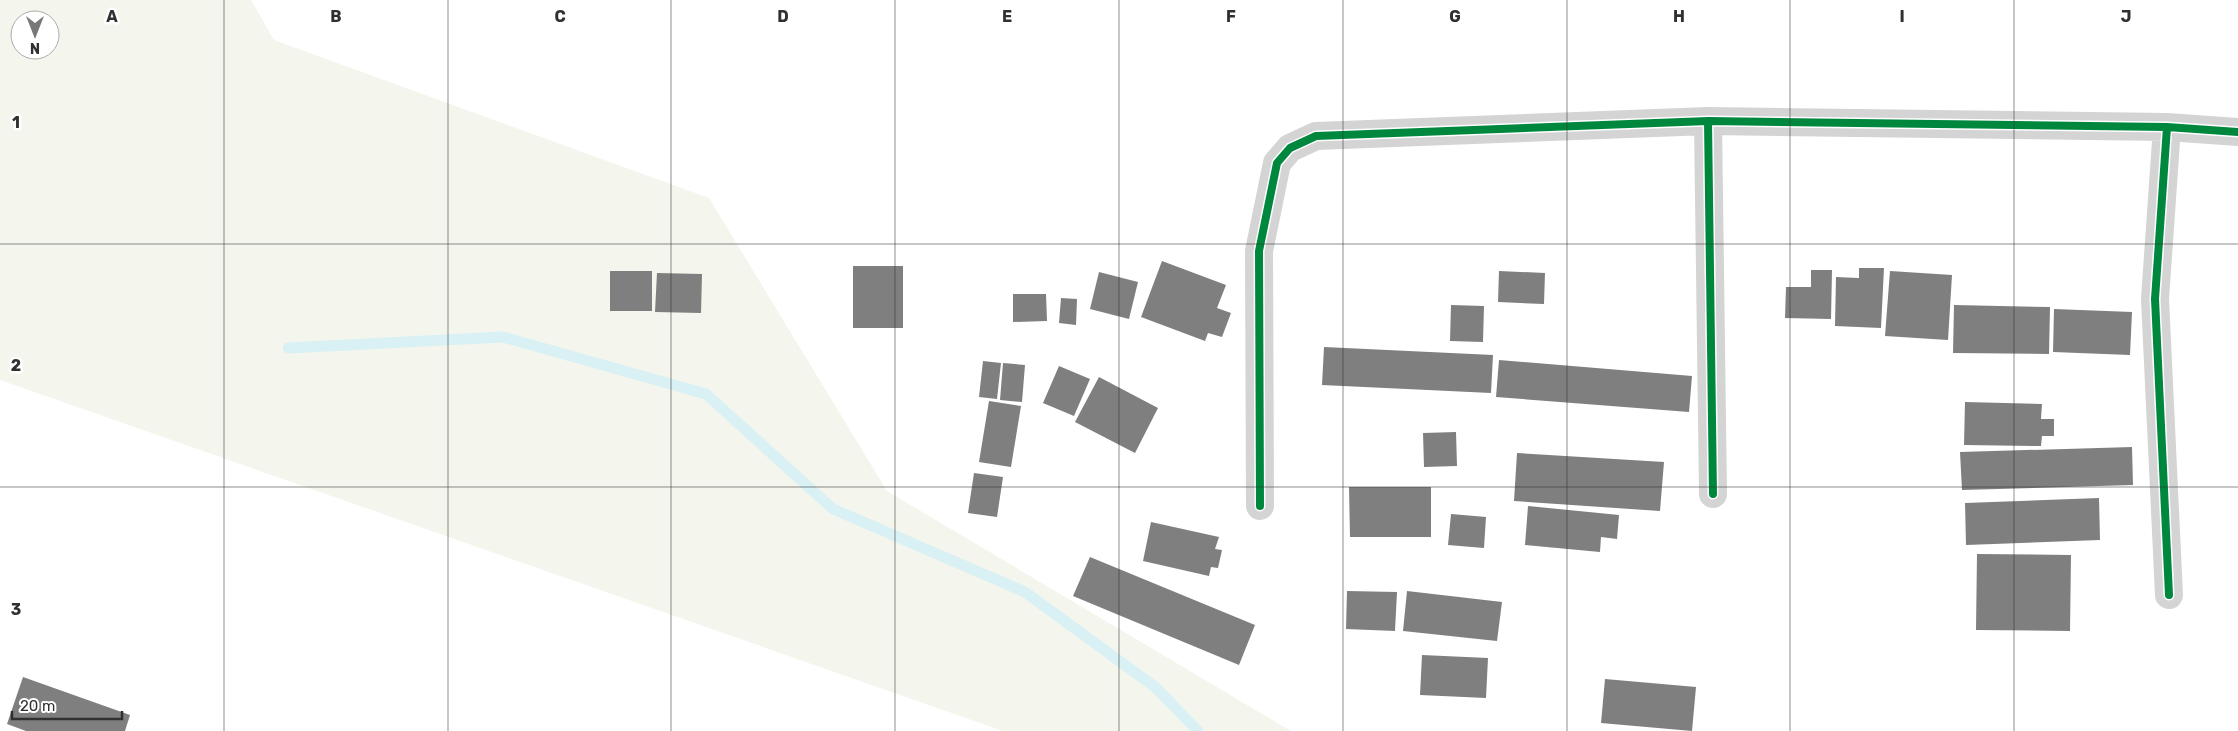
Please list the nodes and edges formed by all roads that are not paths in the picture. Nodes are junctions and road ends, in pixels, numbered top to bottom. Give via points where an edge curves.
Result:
1 (1708, 121) junction
2 (2168, 127) junction
3 (2238, 132) edge
4 (1713, 494) dead end
5 (1260, 506) dead end
6 (2169, 595) dead end

1 - 2 street
1 - 4 street
1 - 5 street via 1316,136 1290,148 1277,163 1259,250
2 - 3 street
2 - 6 street via 2155,298

